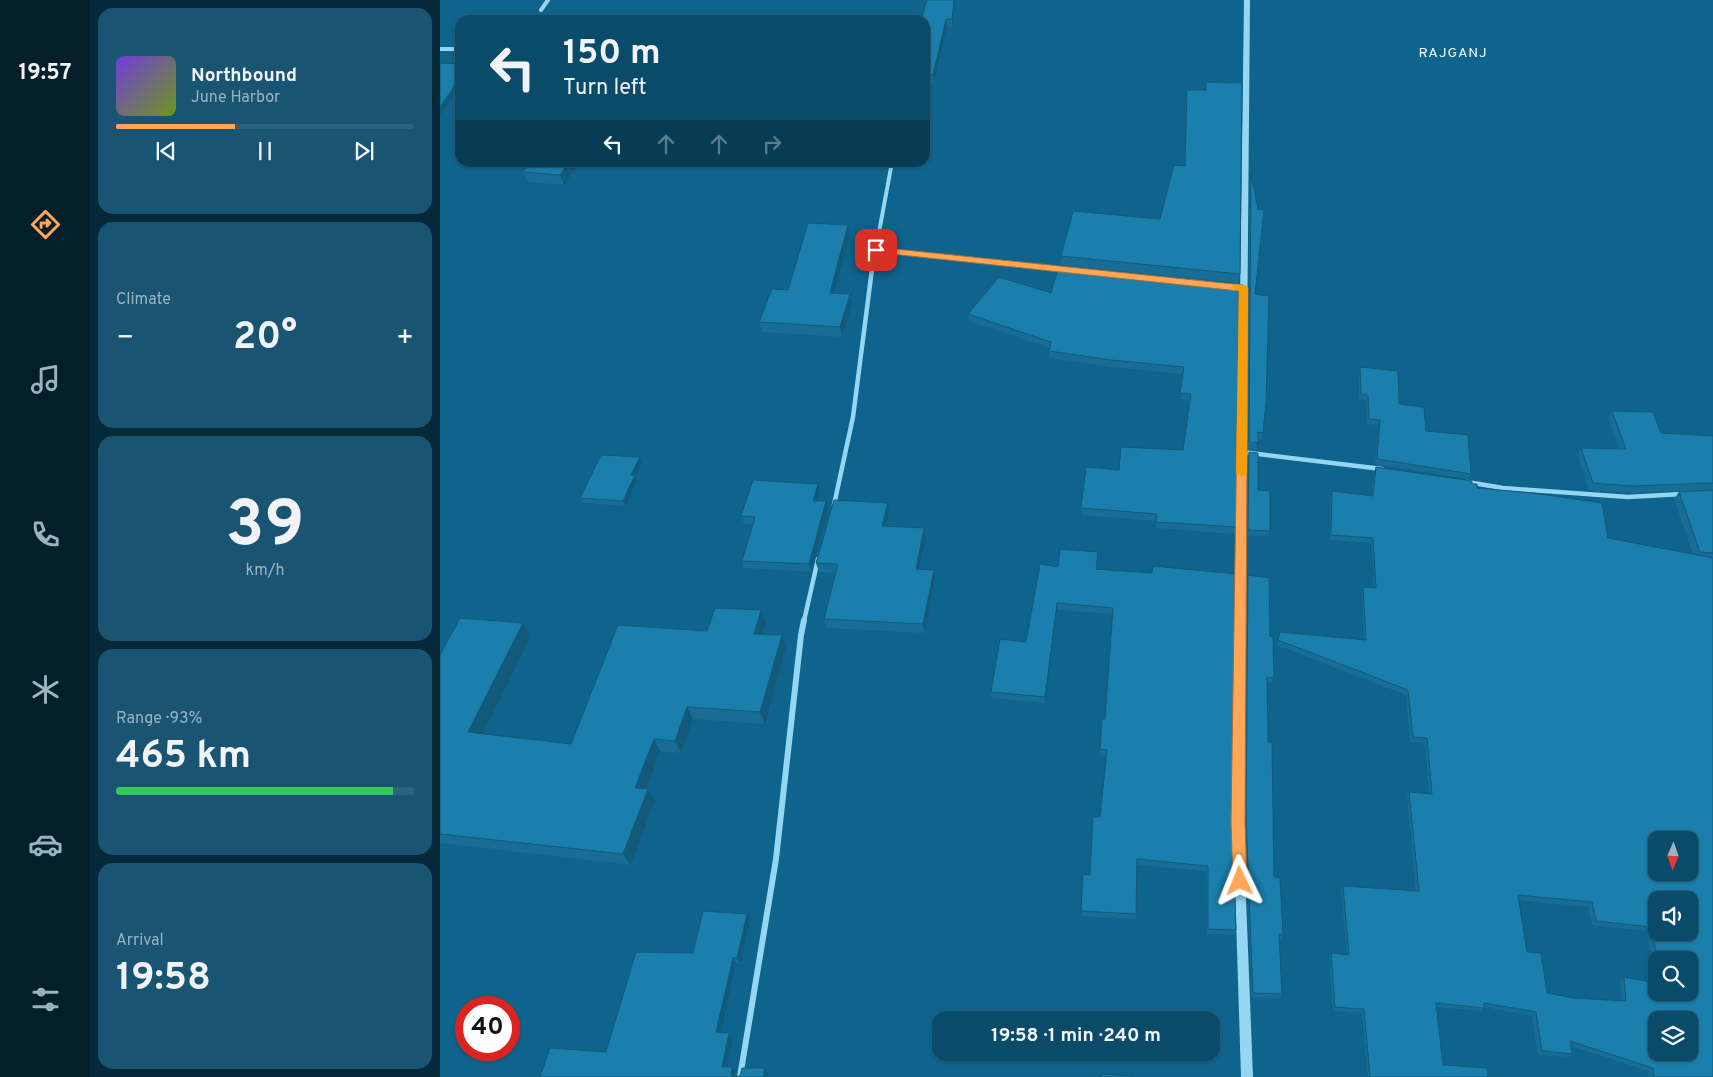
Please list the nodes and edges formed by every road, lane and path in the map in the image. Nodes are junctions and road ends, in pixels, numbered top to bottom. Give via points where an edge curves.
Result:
1 (548, 0) edge
2 (1246, 0) edge
3 (541, 10) dead end
4 (440, 49) edge
5 (455, 49) edge
6 (891, 167) edge
7 (876, 250) junction
8 (1074, 270) edge
9 (1234, 287) edge
10 (1243, 288) junction
11 (1242, 452) junction
12 (1390, 471) edge
13 (1456, 481) edge
14 (1694, 494) edge
15 (832, 511) edge
16 (821, 549) edge
17 (740, 1077) edge
18 (1247, 1077) edge

1 - 3 street
2 - 10 street
4 - 5 street
6 - 7 street
7 - 8 street
7 - 15 street via 858,394
9 - 10 street
10 - 11 street
11 - 12 street
11 - 18 street via 1238,822
13 - 14 street via 1503,488 1628,497
16 - 17 street via 802,634 776,859

